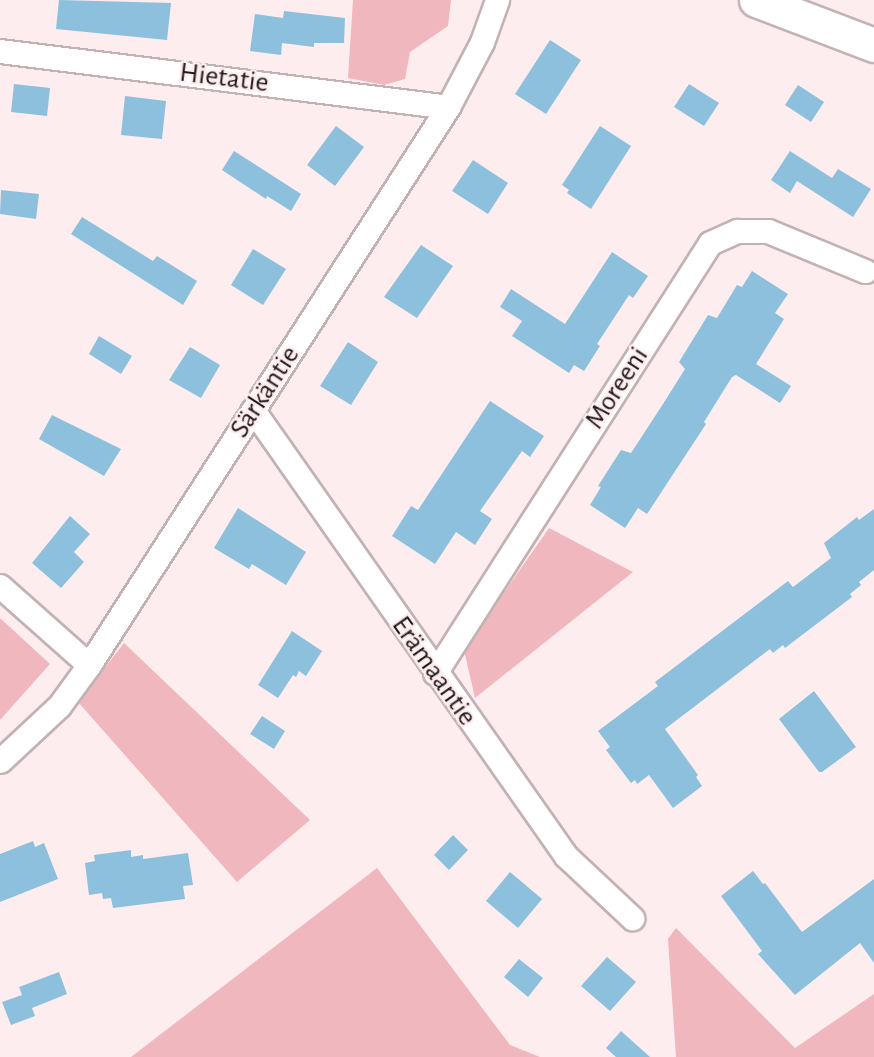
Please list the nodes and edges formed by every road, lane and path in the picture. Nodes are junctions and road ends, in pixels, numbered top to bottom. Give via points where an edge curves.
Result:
1 (497, 0) edge
2 (757, 0) edge
3 (874, 45) edge
4 (0, 51) edge
5 (448, 107) junction
6 (865, 271) dead end
7 (253, 410) junction
8 (0, 586) edge
9 (89, 665) junction
10 (435, 673) junction
11 (0, 761) edge
12 (632, 918) dead end

1 - 5 street, Särkäntie via 482,42
2 - 3 main road
4 - 5 street, Hietatie
5 - 7 street, Särkäntie
6 - 10 street, Moreeni via 768,231 737,231 710,243
7 - 9 street, Särkäntie
7 - 10 street, Erämaantie
8 - 9 street
9 - 11 street, Särkäntie via 59,706
10 - 12 street, Erämaantie via 566,856

